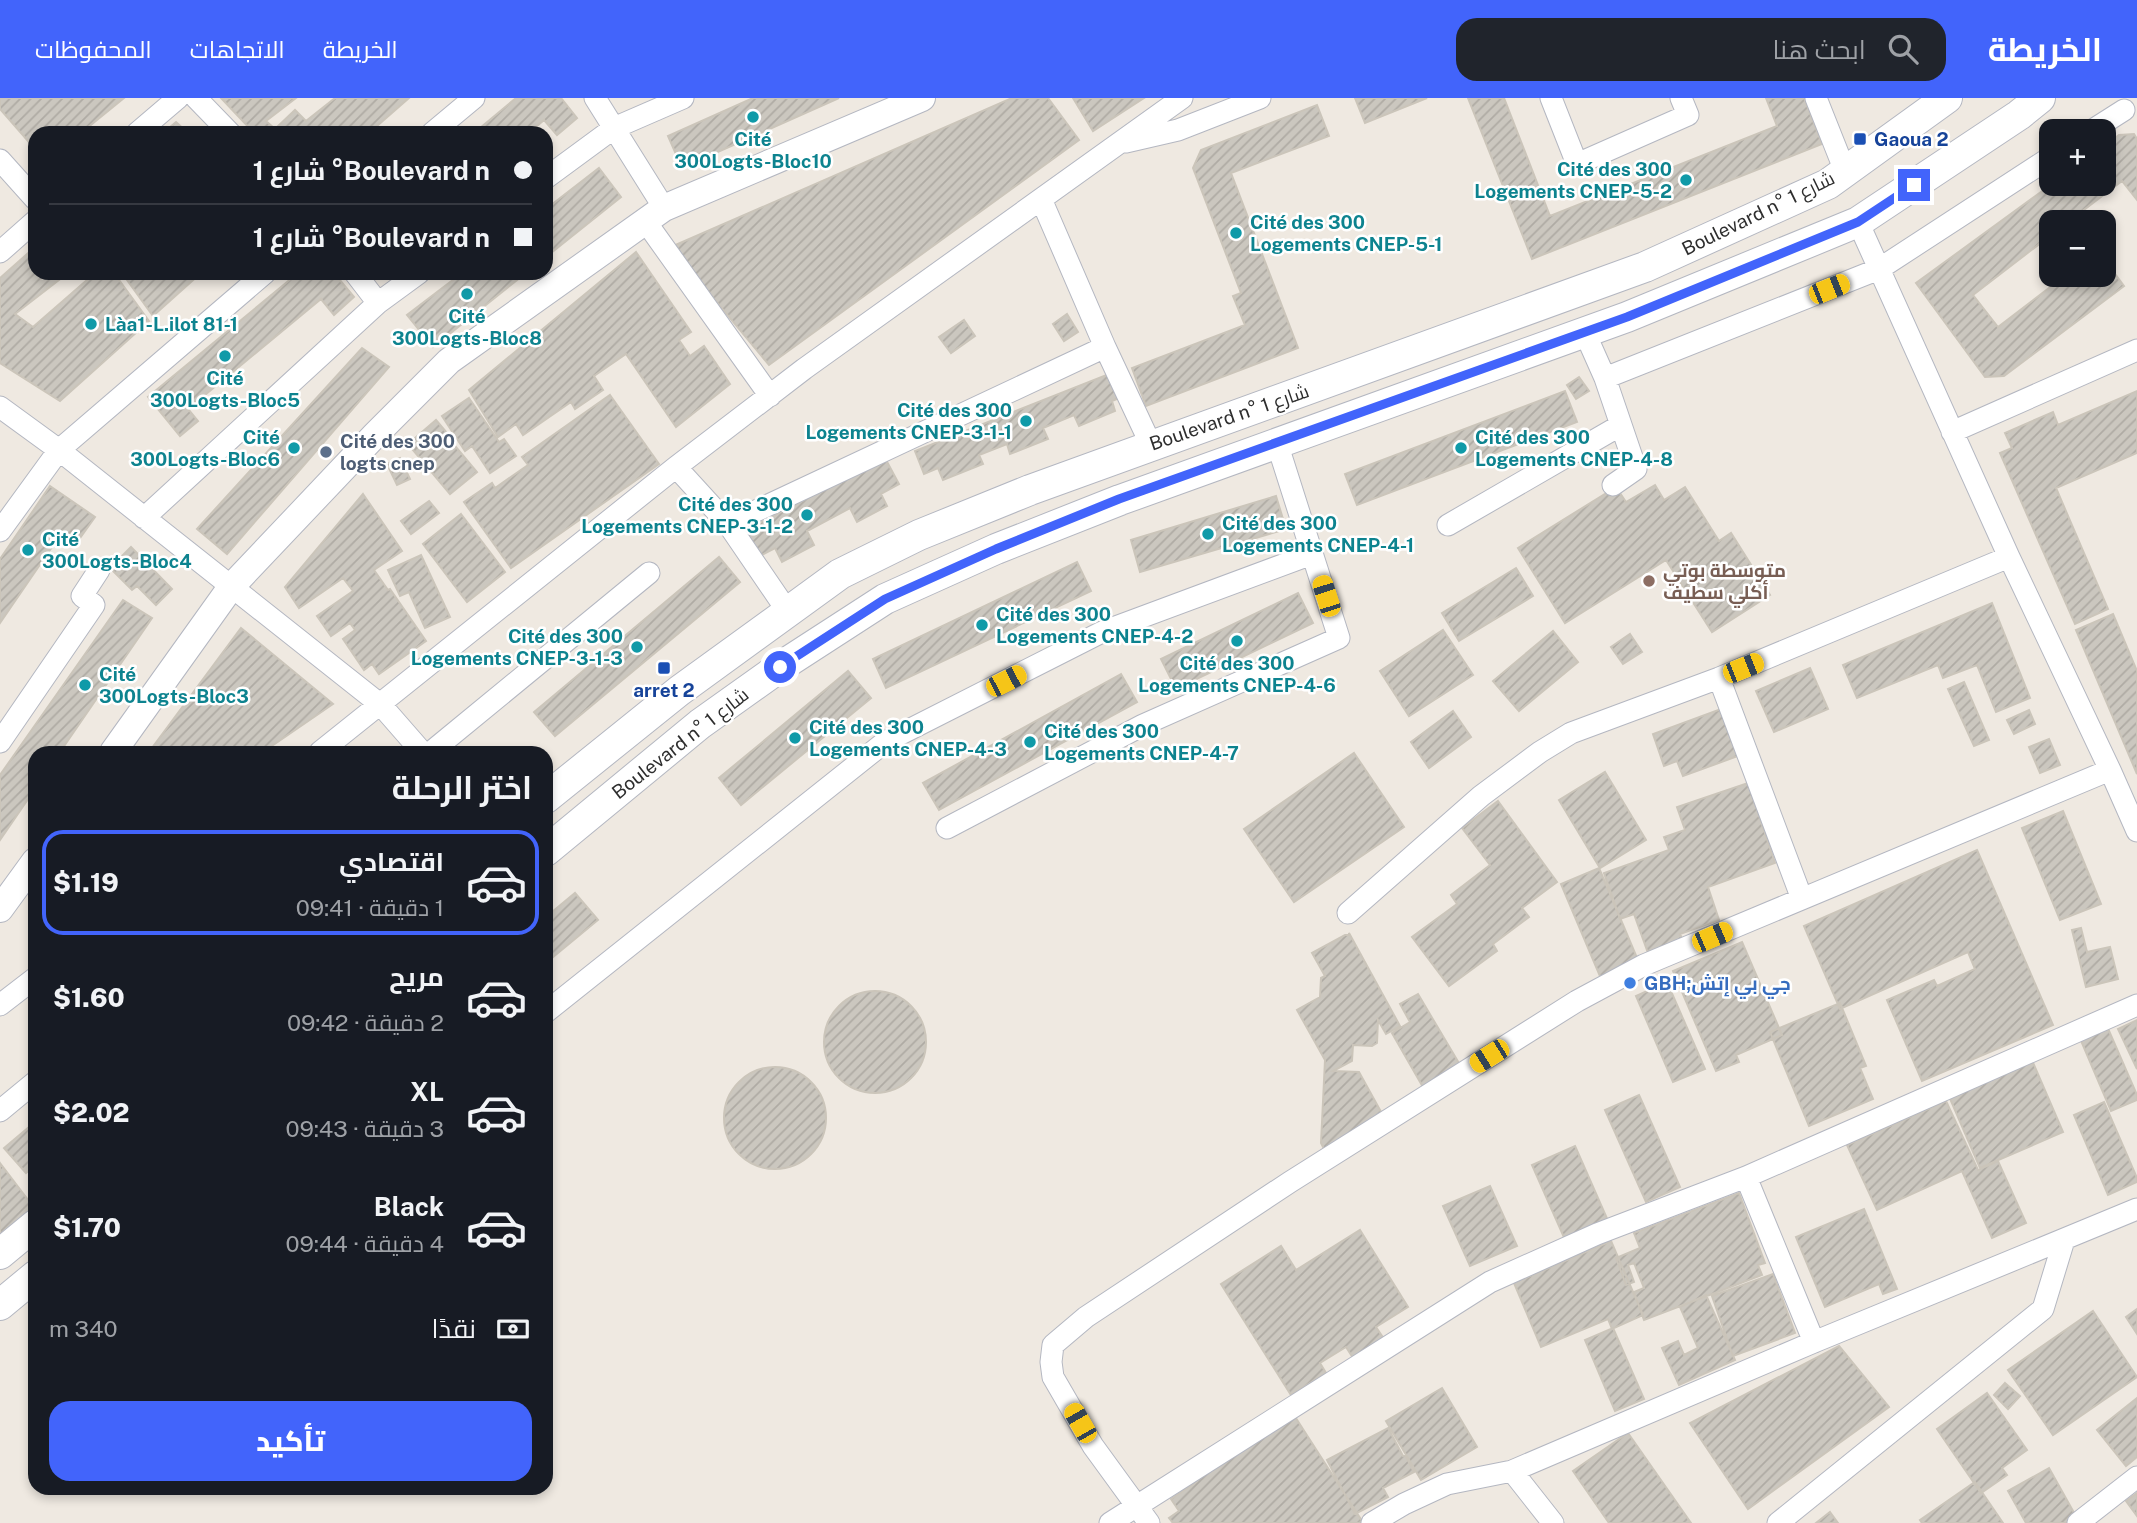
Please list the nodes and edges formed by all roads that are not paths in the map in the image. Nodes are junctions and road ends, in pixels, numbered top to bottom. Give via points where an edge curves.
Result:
1 (177, 98) edge
2 (196, 98) edge
3 (474, 98) edge
4 (595, 98) edge
5 (683, 98) edge
6 (922, 98) edge
7 (1182, 98) edge
8 (1260, 98) edge
9 (1551, 98) edge
10 (1682, 98) edge
11 (1816, 98) edge
12 (1947, 98) edge
13 (2040, 98) edge
14 (2124, 110) dead end
15 (2110, 119) edge
16 (145, 126) edge
17 (223, 126) edge
18 (440, 126) edge
19 (614, 128) junction
20 (1115, 145) junction
21 (0, 160) edge
22 (2039, 165) edge
23 (1846, 171) junction
24 (553, 173) edge
25 (28, 191) edge
26 (1041, 199) junction
27 (655, 215) junction
28 (1858, 222) junction
29 (28, 227) edge
30 (0, 253) edge
31 (1879, 269) junction
32 (257, 280) edge
33 (360, 280) edge
34 (409, 280) edge
35 (378, 303) junction
36 (1585, 333) junction
37 (1105, 346) junction
38 (2137, 351) edge
39 (1605, 378) junction
40 (770, 396) junction
41 (0, 407) edge
42 (1621, 425) junction
43 (1952, 432) junction
44 (1277, 443) junction
45 (1151, 445) junction
46 (59, 450) junction
47 (676, 467) junction
48 (1613, 485) dead end
49 (144, 518) junction
50 (728, 524) junction
51 (1448, 525) dead end
52 (0, 531) edge
53 (1312, 554) junction
54 (2009, 557) junction
55 (99, 570) dead end
56 (649, 573) dead end
57 (231, 587) junction
58 (788, 612) junction
59 (1719, 678) junction
60 (381, 705) junction
61 (0, 742) edge
62 (117, 746) edge
63 (328, 746) edge
64 (417, 746) edge
65 (437, 746) edge
66 (2110, 770) junction
67 (553, 791) edge
68 (947, 828) dead end
69 (2137, 831) edge
70 (553, 845) edge
71 (28, 871) edge
72 (1802, 899) junction
73 (0, 909) edge
74 (1348, 913) dead end
75 (28, 983) edge
76 (0, 1005) edge
77 (2137, 1005) edge
78 (553, 1007) edge
79 (28, 1088) edge
80 (0, 1111) edge
81 (1746, 1177) junction
82 (2137, 1209) edge
83 (28, 1231) edge
84 (2064, 1240) junction
85 (0, 1254) edge
86 (28, 1282) edge
87 (0, 1305) edge
88 (1814, 1342) junction
89 (1512, 1471) junction
90 (2137, 1477) edge
91 (1143, 1514) edge
92 (1110, 1523) edge
93 (1372, 1523) edge
94 (1553, 1523) edge
95 (1778, 1523) edge
96 (2078, 1523) edge

1 - 16 street
2 - 17 street
3 - 18 street
4 - 19 street
5 - 19 street
6 - 27 street
7 - 20 street
8 - 20 street via 1178,130
9 - 10 street via 1577,164 1688,115
11 - 23 street
12 - 23 main road, Boulevard n° شارع 1
13 - 28 main road, Boulevard n° شارع 1
14 - 15 street
19 - 24 street
19 - 27 street
20 - 26 street
21 - 25 street
22 - 31 street
23 - 45 main road, Boulevard n° شارع 1 via 1828,184 1645,267
26 - 37 street
26 - 40 street
27 - 40 street
27 - 57 street via 449,361
28 - 31 street
28 - 36 main road, Boulevard n° شارع 1
29 - 30 street
31 - 39 street
31 - 43 street
32 - 46 street
33 - 35 street
34 - 35 street
35 - 49 street
36 - 39 street
36 - 44 main road, Boulevard n° شارع 1
37 - 45 street
37 - 50 street
38 - 43 street
39 - 42 street
40 - 47 street
41 - 46 street
42 - 48 street via 1636,468
42 - 51 street
43 - 54 street
44 - 53 street
44 - 70 main road, Boulevard n° شارع 1 via 1119,499 885,599 700,724
45 - 58 main road, Boulevard n° شارع 1 via 919,535 840,574
46 - 49 street
46 - 52 street
47 - 50 street
47 - 60 street
49 - 57 street
50 - 58 street
53 - 68 street via 1339,638 1143,725
53 - 78 street via 1102,632 886,742
54 - 59 street
54 - 66 street
55 - 61 street via 82,596 93,605
56 - 65 street
57 - 60 street
57 - 62 street
58 - 67 main road, Boulevard n° شارع 1
59 - 72 street
59 - 74 street via 1571,733 1540,752 1480,796
60 - 63 street
60 - 64 street
66 - 69 street
66 - 72 street
71 - 73 street
72 - 91 street via 1644,965 1577,1001 1148,1275 1053,1345 1053,1377 1093,1446
75 - 76 street
77 - 81 street
79 - 80 street
81 - 88 street
81 - 91 street via 1597,1234 1490,1282
82 - 84 street
83 - 85 main road
84 - 88 street
84 - 95 street via 2043,1309
86 - 87 main road
88 - 89 street
89 - 93 street via 1447,1484
89 - 94 street
90 - 96 street
91 - 92 street

